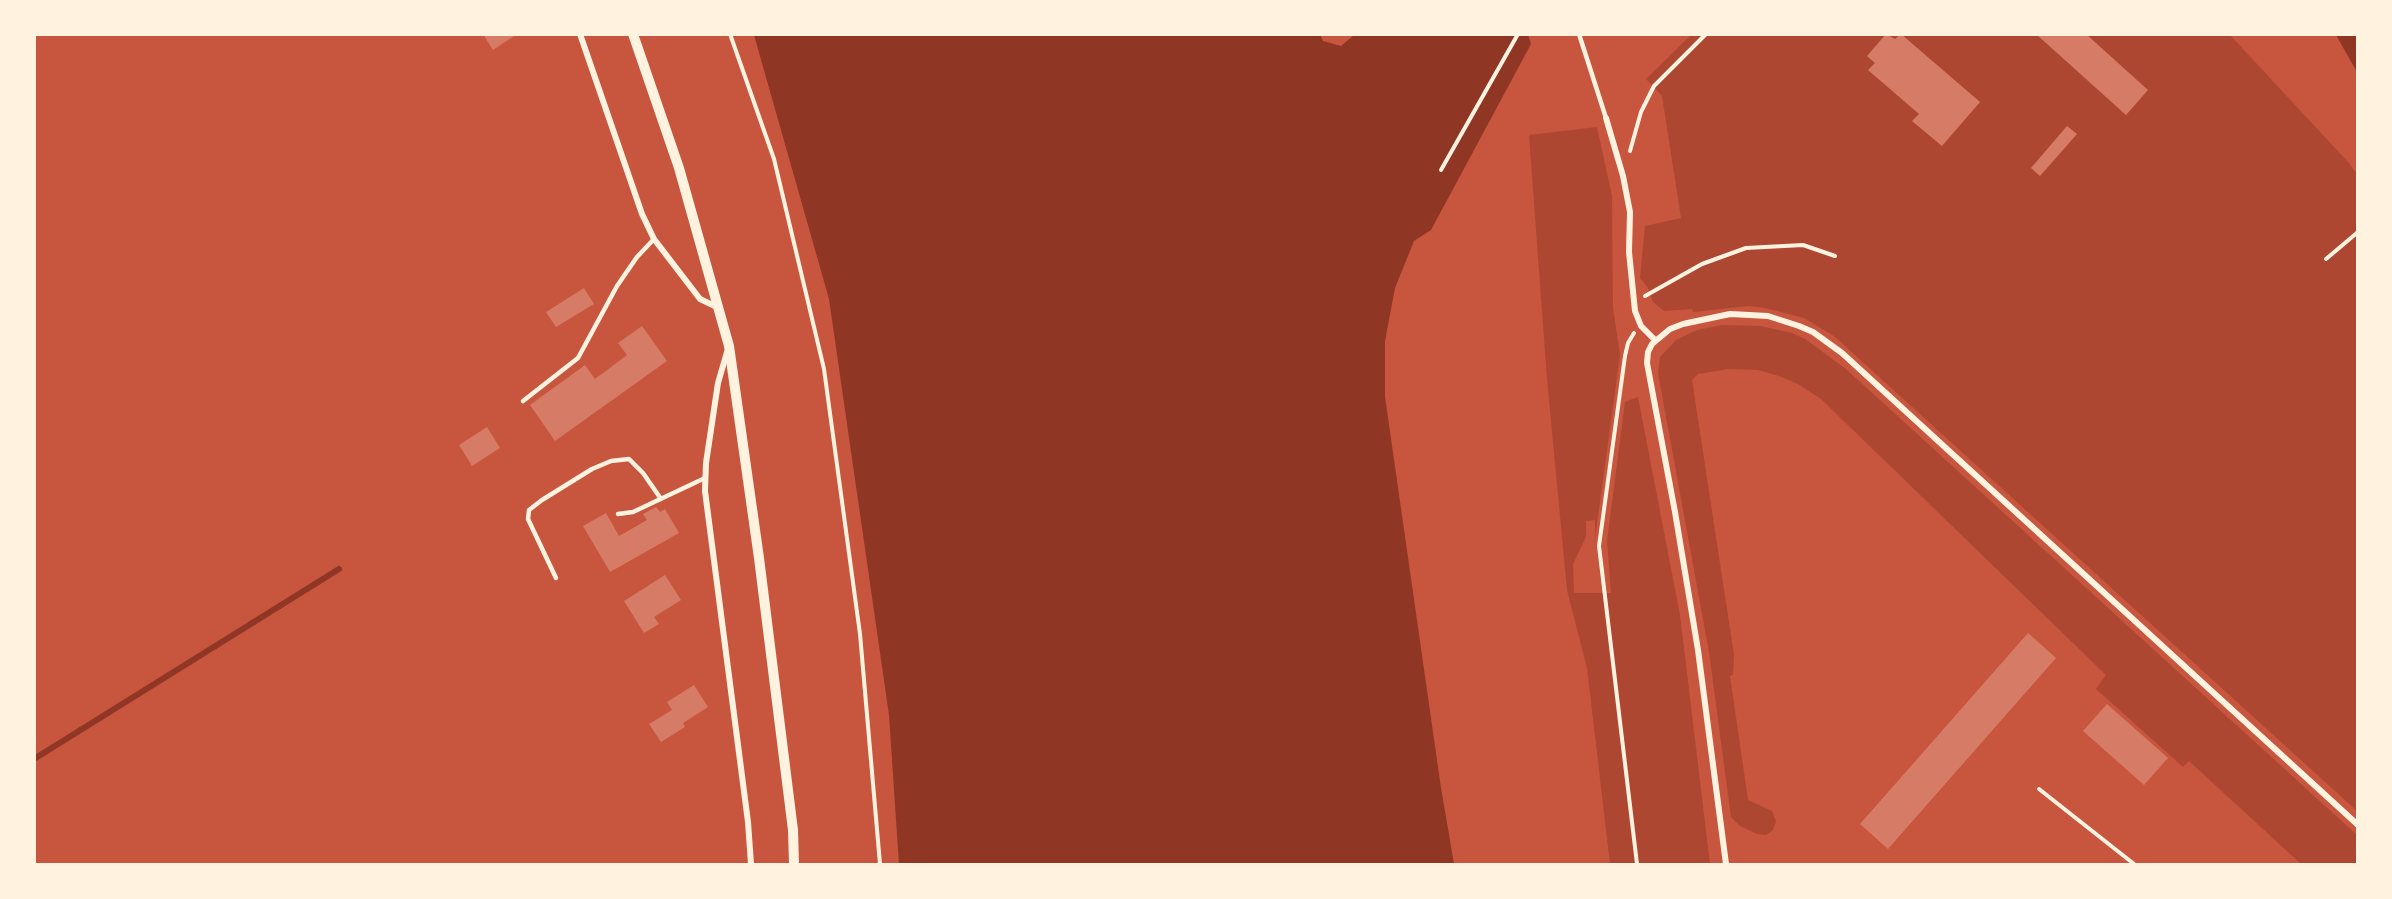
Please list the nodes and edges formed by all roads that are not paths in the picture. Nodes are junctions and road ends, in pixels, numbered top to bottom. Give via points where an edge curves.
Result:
1 (580, 34) edge
2 (633, 34) edge
3 (1579, 34) edge
4 (1606, 118) joint
5 (654, 239) junction
6 (719, 308) junction
7 (1655, 340) junction
8 (729, 346) junction
9 (523, 401) dead end
10 (705, 478) junction
11 (661, 499) junction
12 (618, 514) dead end
13 (556, 578) dead end
14 (2358, 825) edge
15 (751, 864) edge
16 (794, 864) edge
17 (1726, 864) edge

1 - 5 street
2 - 6 street via 679,168
3 - 4 lane
4 - 7 street via 1630,212 1634,302 1641,326
5 - 6 street via 700,299
5 - 9 lane via 617,286 578,358
6 - 8 street
7 - 14 street via 1683,324 1730,314 1768,316 1813,332 1866,374
7 - 17 street via 1647,363 1698,650
8 - 10 street via 718,383
8 - 16 street via 759,558
10 - 11 lane
10 - 15 street
11 - 12 lane via 633,512
11 - 13 lane via 629,459 611,460 529,510 528,519

